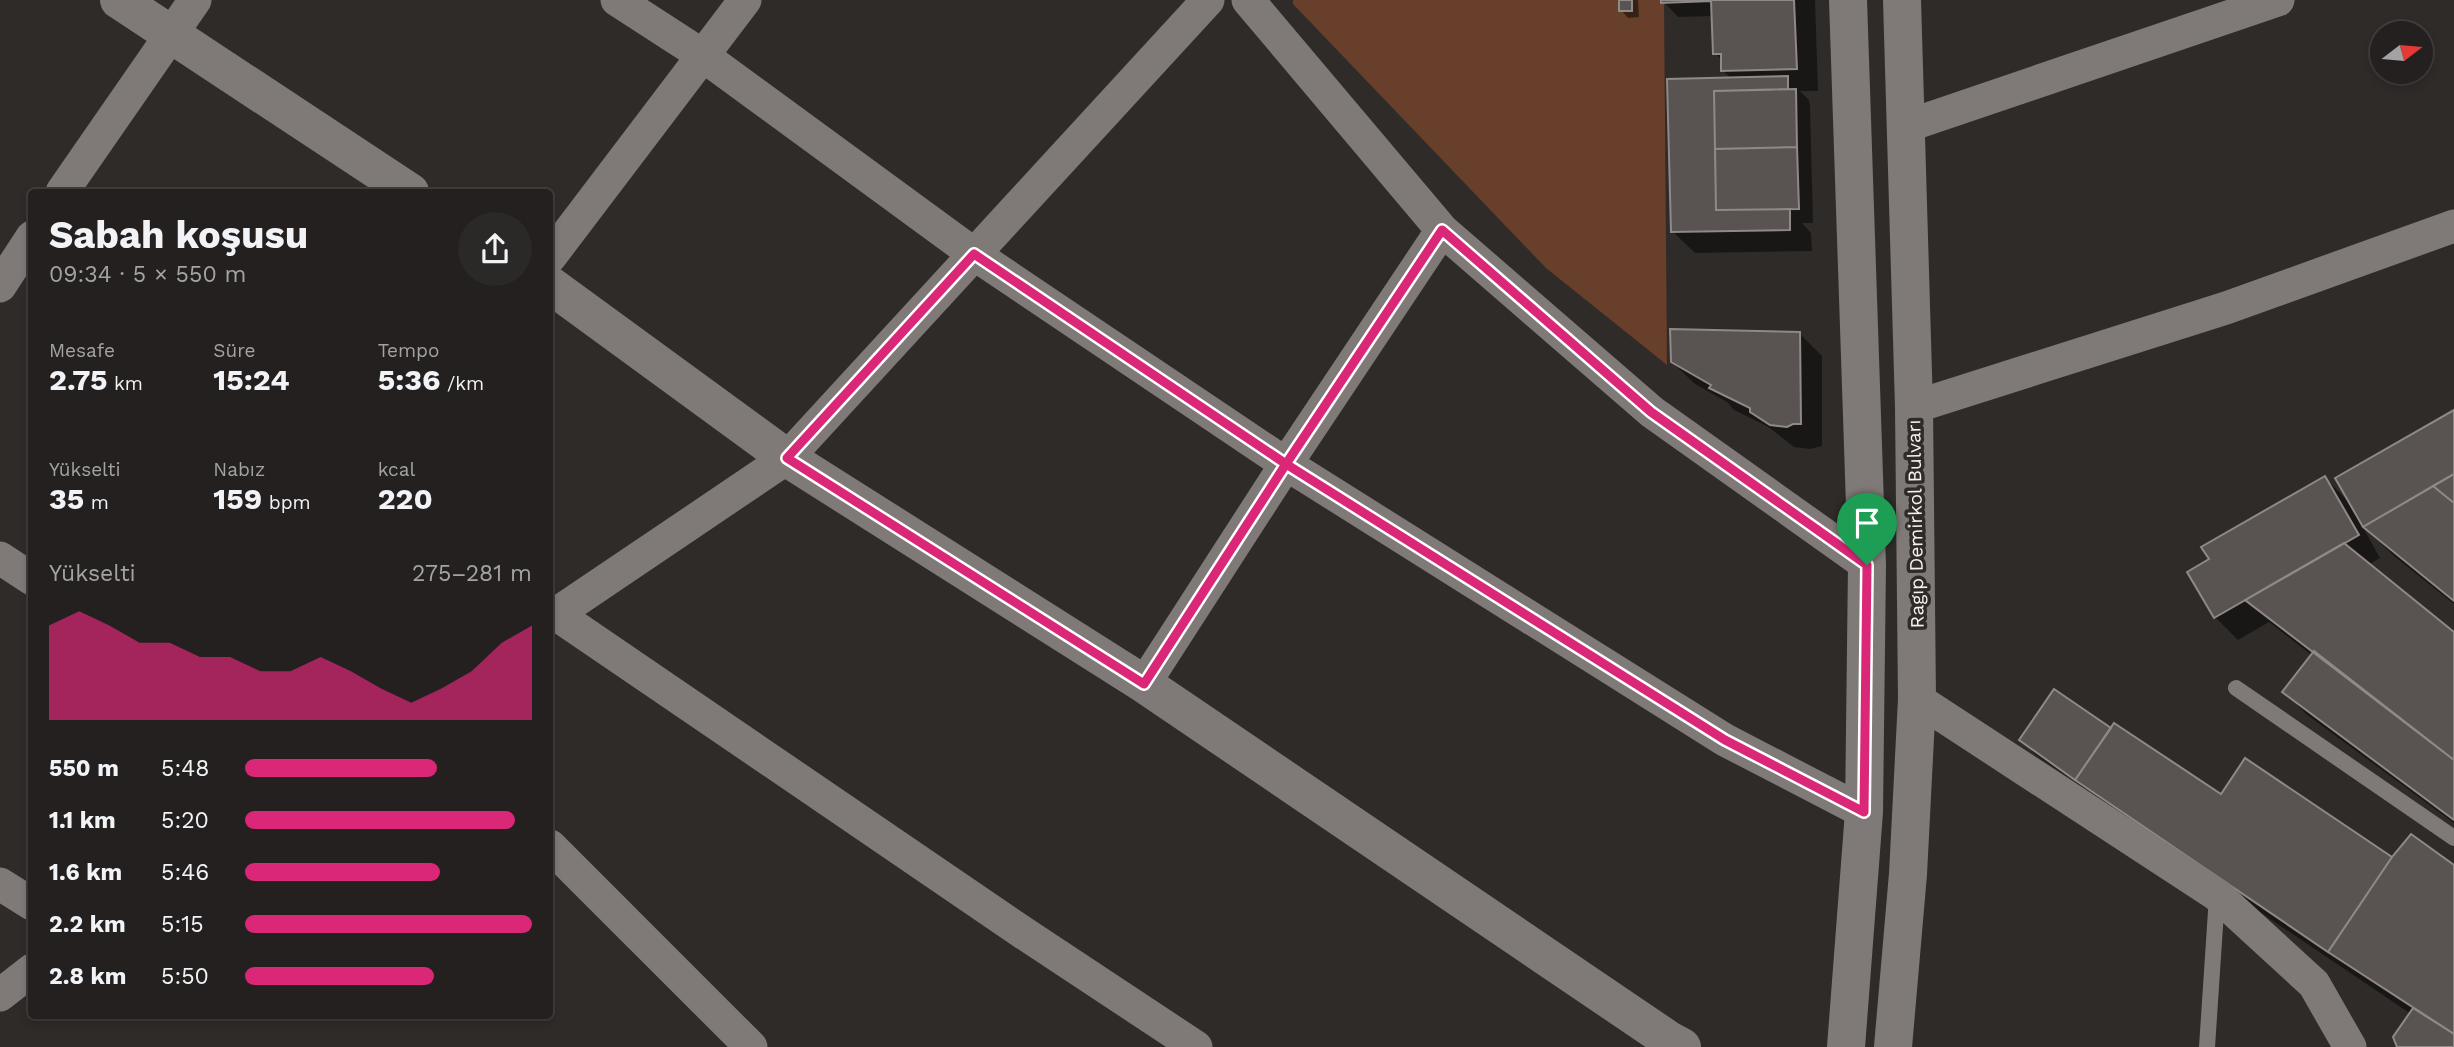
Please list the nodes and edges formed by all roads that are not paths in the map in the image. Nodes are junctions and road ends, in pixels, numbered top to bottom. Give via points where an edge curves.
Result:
1 (119, 0) edge
2 (195, 0) edge
3 (617, 0) edge
4 (746, 0) edge
5 (1208, 0) edge
6 (1248, 0) edge
7 (1848, 0) edge
8 (1902, 0) edge
9 (2278, 0) edge
10 (171, 35) junction
11 (702, 55) junction
12 (1907, 126) junction
13 (64, 189) edge
14 (405, 189) edge
15 (2454, 226) edge
16 (1442, 230) junction
17 (21, 249) edge
18 (553, 253) edge
19 (974, 254) junction
20 (0, 286) edge
21 (553, 287) edge
22 (1914, 407) junction
23 (787, 458) junction
24 (1286, 464) junction
25 (0, 558) edge
26 (1867, 565) junction
27 (28, 576) edge
28 (553, 613) edge
29 (553, 615) edge
30 (1144, 684) junction
31 (2236, 688) dead end
32 (1917, 699) junction
33 (1864, 812) junction
34 (2454, 838) edge
35 (553, 849) edge
36 (0, 884) edge
37 (2217, 895) junction
38 (28, 902) edge
39 (28, 973) edge
40 (0, 995) edge
41 (751, 1047) edge
42 (1196, 1047) edge
43 (1682, 1047) edge
44 (1846, 1047) edge
45 (1892, 1047) edge
46 (2207, 1047) edge
47 (2350, 1047) edge

1 - 10 main road
2 - 10 street
3 - 11 street
4 - 11 street
5 - 19 street
6 - 16 street
7 - 26 main road
8 - 12 main road, Ragıp Demirkol Bulvarı
9 - 12 street
10 - 13 street
10 - 14 main road
11 - 18 street
11 - 19 street
12 - 22 main road, Ragıp Demirkol Bulvarı
15 - 22 street via 2226,308
16 - 24 street
16 - 26 street via 1651,412
17 - 20 street
19 - 23 street
19 - 24 street
21 - 23 main road
22 - 32 main road, Ragıp Demirkol Bulvarı
23 - 28 street
23 - 30 main road
24 - 30 street
24 - 33 street via 1725,740
25 - 27 street
26 - 33 main road
29 - 42 street
30 - 43 main road
31 - 34 lane
32 - 37 street
32 - 45 main road, Ragıp Demirkol Bulvarı via 1908,874
33 - 44 main road
35 - 41 street
36 - 38 street
37 - 46 lane
37 - 47 street via 2314,984
39 - 40 street

